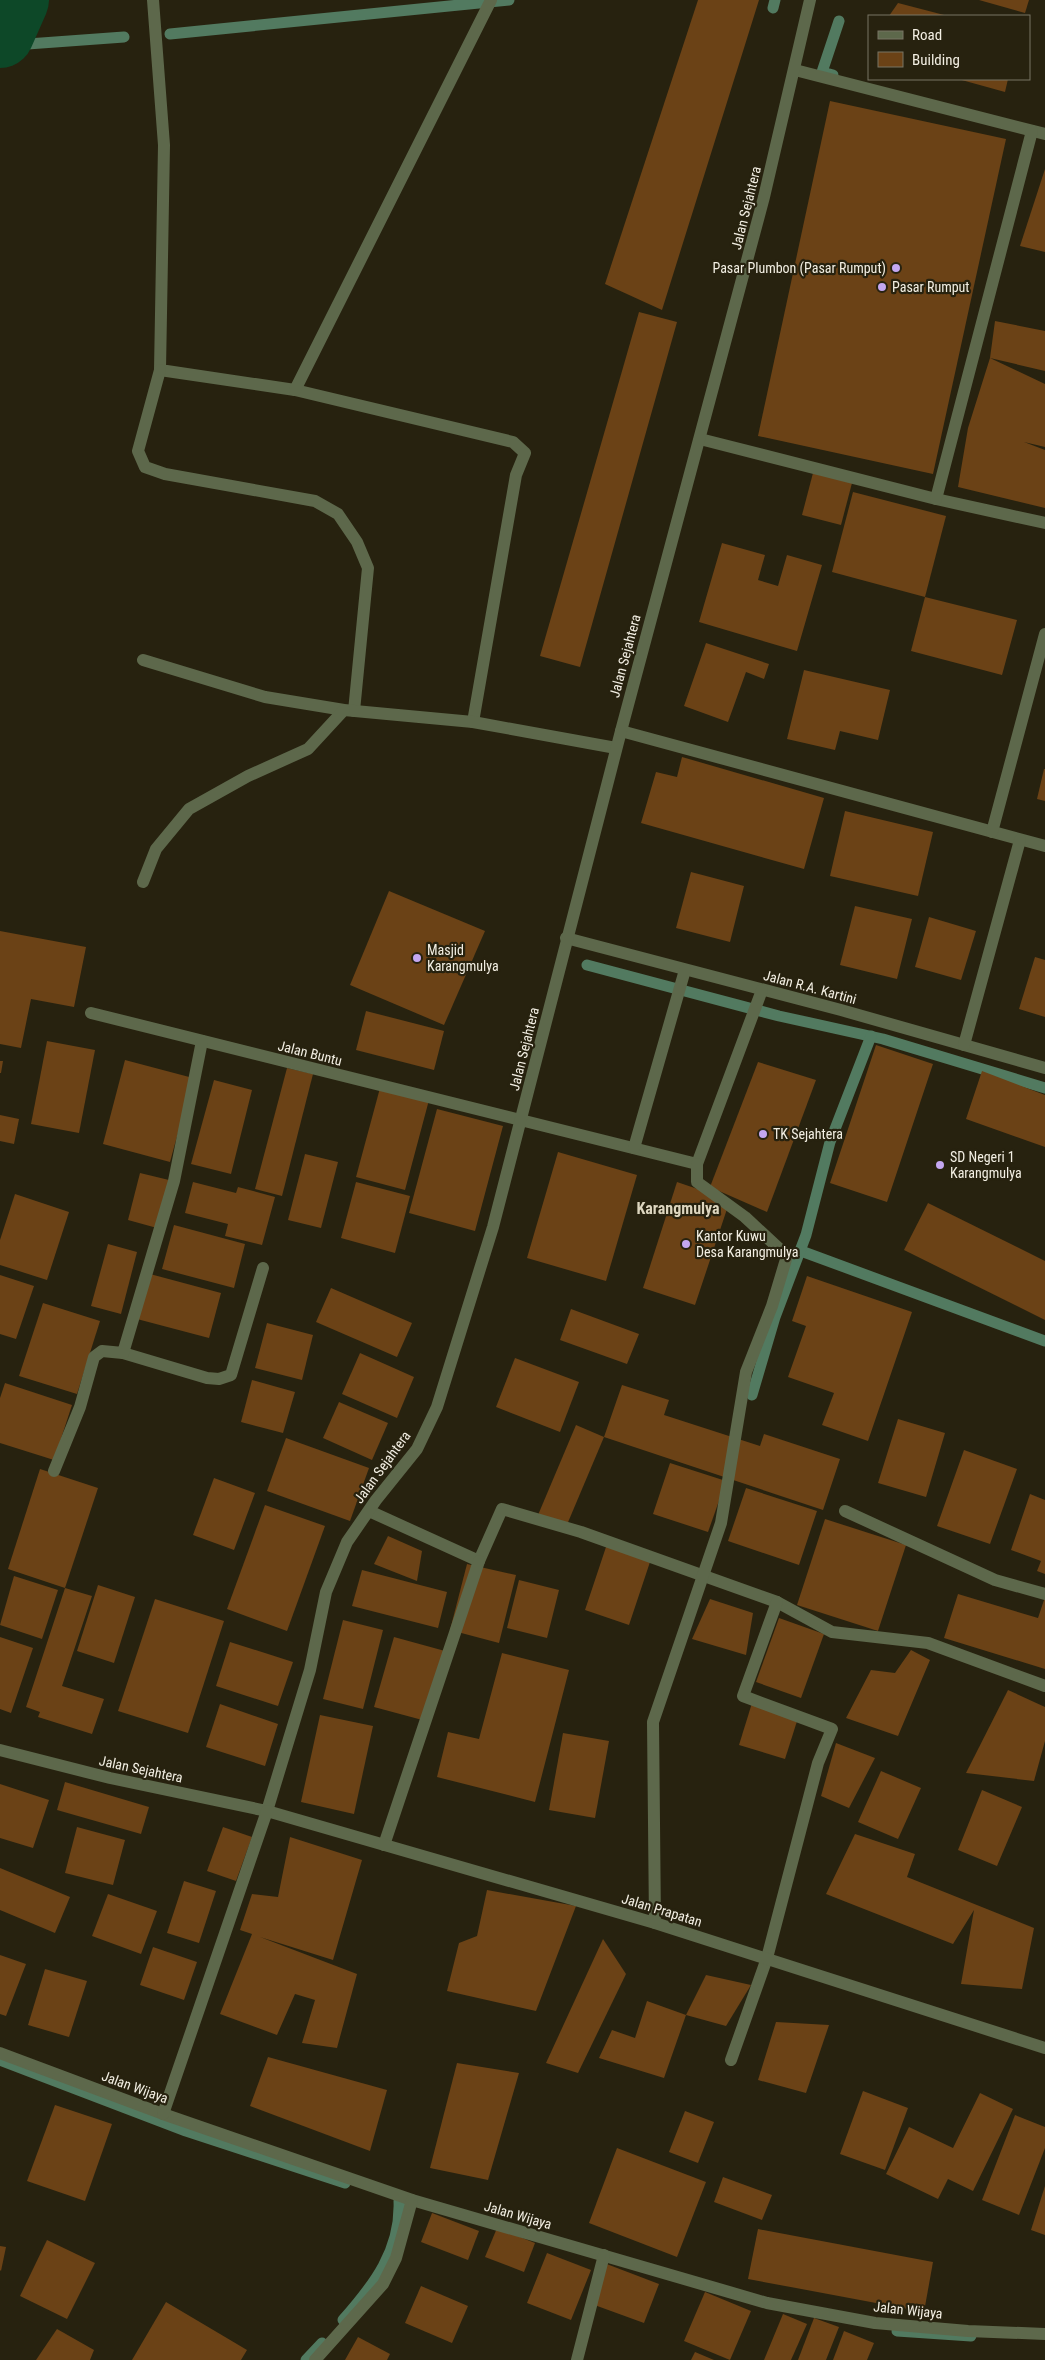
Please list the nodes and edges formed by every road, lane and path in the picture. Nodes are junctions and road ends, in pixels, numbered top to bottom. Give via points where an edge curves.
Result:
1 (153, 0) edge
2 (491, 0) edge
3 (810, 0) edge
4 (795, 70) junction
5 (1032, 131) junction
6 (1045, 134) edge
7 (160, 370) junction
8 (295, 390) junction
9 (700, 439) junction
10 (936, 499) junction
11 (1045, 524) edge
12 (1045, 634) edge
13 (143, 660) dead end
14 (349, 710) junction
15 (473, 722) junction
16 (620, 731) junction
17 (616, 748) junction
18 (992, 832) junction
19 (1020, 840) junction
20 (1045, 846) edge
21 (143, 882) dead end
22 (566, 938) junction
23 (685, 971) junction
24 (761, 991) junction
25 (91, 1013) dead end
26 (202, 1041) junction
27 (964, 1045) junction
28 (1045, 1068) edge
29 (522, 1122) junction
30 (634, 1148) junction
31 (697, 1164) junction
32 (263, 1268) dead end
33 (123, 1353) junction
34 (54, 1471) dead end
35 (369, 1511) junction
36 (845, 1511) dead end
37 (479, 1560) junction
38 (703, 1577) junction
39 (1045, 1594) edge
40 (777, 1602) junction
41 (1045, 1686) edge
42 (0, 1750) edge
43 (267, 1811) junction
44 (384, 1845) junction
45 (655, 1923) junction
46 (767, 1958) junction
47 (1045, 2048) edge
48 (0, 2053) edge
49 (731, 2060) dead end
50 (163, 2114) junction
51 (412, 2200) junction
52 (604, 2255) junction
53 (1045, 2334) edge
54 (315, 2360) edge
55 (577, 2360) edge

1 - 7 street via 164,145
2 - 8 street
3 - 4 street, Jalan Sejahtera
4 - 5 street
4 - 9 street, Jalan Sejahtera
5 - 6 street
5 - 10 street
7 - 8 street
7 - 14 street via 138,451 145,467 165,474 315,501 338,514 357,542 368,568
8 - 15 street via 513,442 525,453 516,475
9 - 10 street
9 - 16 street, Jalan Sejahtera
10 - 11 street
12 - 18 street
13 - 14 street via 265,698
14 - 15 street
14 - 21 street via 308,749 248,776 189,809 156,849
15 - 17 street
16 - 17 street, Jalan Sejahtera
16 - 18 street
17 - 22 street, Jalan Sejahtera
18 - 19 street
19 - 20 street
19 - 27 street
22 - 23 street, Jalan R.A. Kartini
22 - 29 street, Jalan Sejahtera
23 - 24 street, Jalan R.A. Kartini
23 - 30 street
24 - 27 street, Jalan R.A. Kartini
24 - 31 street
25 - 26 street, Jalan Buntu
26 - 29 street, Jalan Buntu
26 - 33 street via 174,1181
27 - 28 street, Jalan R.A. Kartini
29 - 30 street, Jalan Buntu
29 - 35 street, Jalan Sejahtera via 437,1407 417,1449
30 - 31 street, Jalan Buntu
31 - 38 street via 696,1182 745,1216 788,1256 746,1372 721,1523
32 - 33 street via 230,1375 219,1379 207,1378
33 - 34 street via 102,1350 94,1357 80,1407
35 - 37 street
35 - 43 street, Jalan Sejahtera via 347,1542 326,1592 310,1670
36 - 39 street via 995,1580
37 - 38 street via 502,1509 581,1532
37 - 44 street
38 - 40 street
38 - 45 street via 653,1722
40 - 41 street via 832,1632 928,1643
40 - 46 street via 743,1696 832,1729 818,1763
42 - 43 street, Jalan Sejahtera via 110,1778
43 - 44 street, Jalan Prapatan
43 - 50 street
44 - 45 street, Jalan Prapatan
45 - 46 street, Jalan Prapatan
46 - 47 street, Jalan Prapatan
46 - 49 street
48 - 50 street, Jalan Wijaya
50 - 51 street, Jalan Wijaya
51 - 52 street, Jalan Wijaya
51 - 54 street via 396,2258 382,2284
52 - 53 street, Jalan Wijaya via 767,2303 866,2321 968,2331
52 - 55 street

